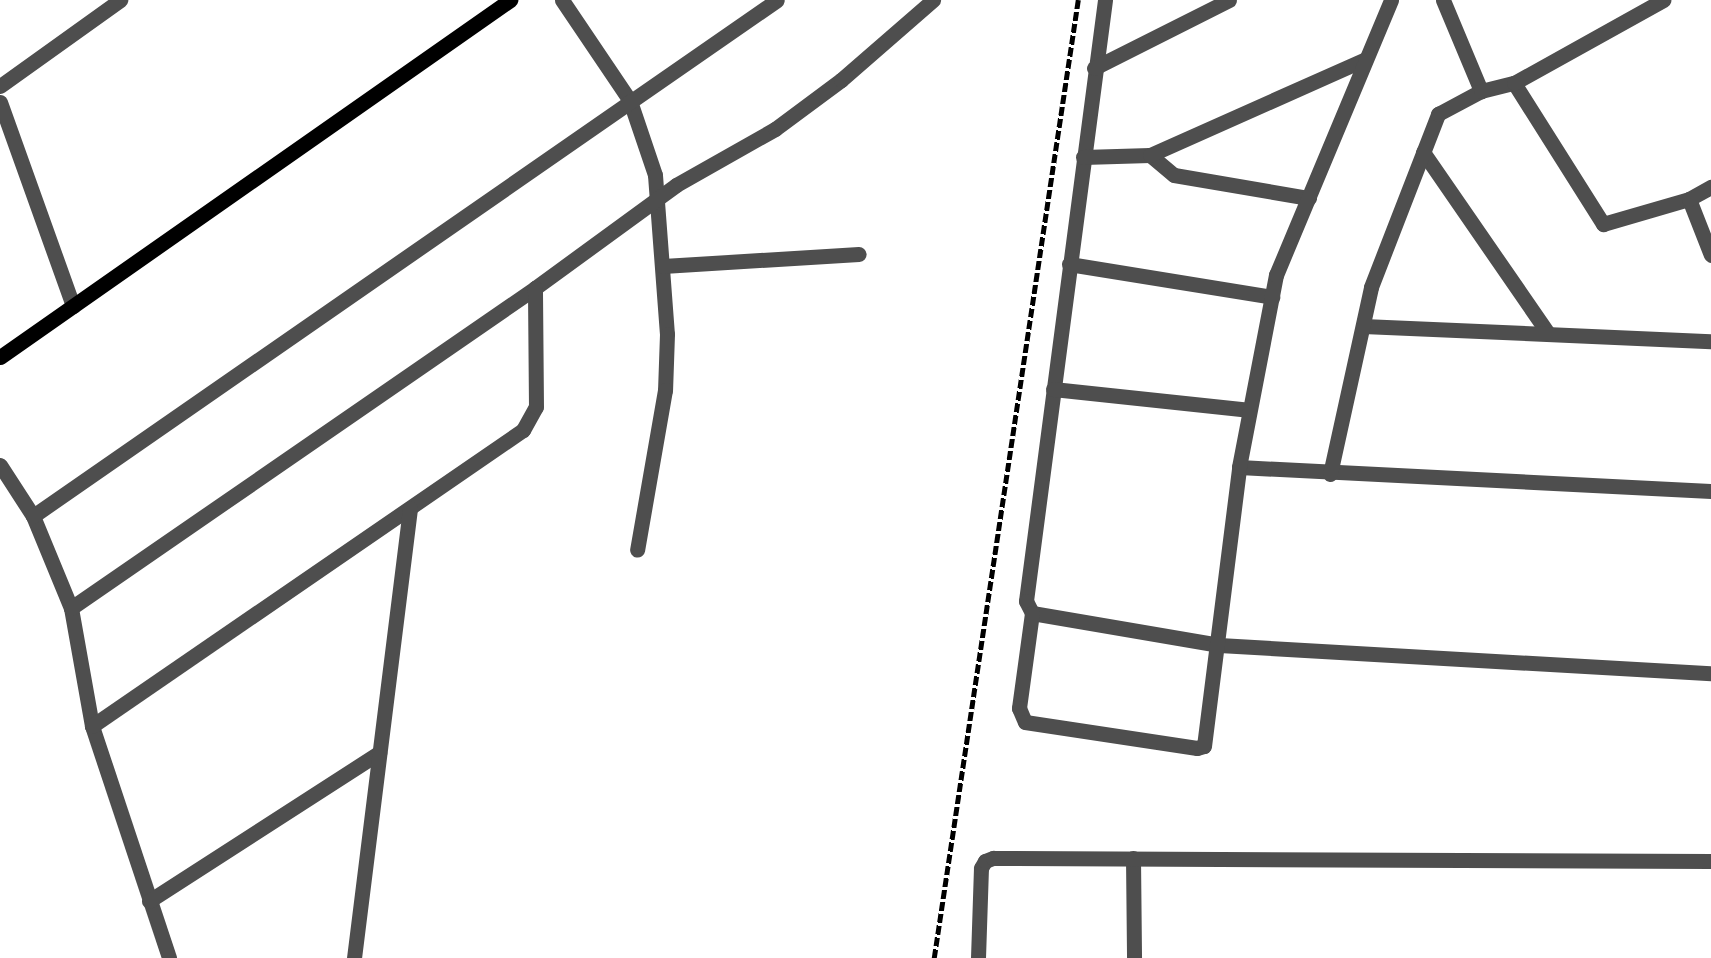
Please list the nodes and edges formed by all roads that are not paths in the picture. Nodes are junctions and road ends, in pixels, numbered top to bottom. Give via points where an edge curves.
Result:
1 (120, 0) edge
2 (510, 0) edge
3 (562, 0) edge
4 (777, 0) edge
5 (933, 0) edge
6 (1105, 0) edge
7 (1229, 0) edge
8 (1391, 0) edge
9 (1443, 0) edge
10 (1663, 0) edge
11 (1366, 59) junction
12 (1094, 68) junction
13 (1514, 83) junction
14 (0, 86) edge
15 (1481, 91) junction
16 (630, 101) junction
17 (0, 102) edge
18 (1423, 152) junction
19 (1150, 155) junction
20 (1083, 157) junction
21 (1711, 187) edge
22 (657, 198) junction
23 (1308, 198) junction
24 (1689, 199) junction
25 (859, 254) dead end
26 (1711, 255) edge
27 (1070, 264) junction
28 (663, 266) junction
29 (535, 288) junction
30 (1272, 297) junction
31 (73, 306) junction
32 (1363, 326) junction
33 (1547, 332) junction
34 (1711, 341) edge
35 (0, 357) edge
36 (1053, 389) junction
37 (1248, 410) junction
38 (0, 465) edge
39 (1239, 467) junction
40 (1330, 474) junction
41 (1711, 491) edge
42 (410, 508) junction
43 (33, 516) junction
44 (637, 550) dead end
45 (71, 608) junction
46 (1032, 614) junction
47 (1219, 645) junction
48 (1711, 673) edge
49 (92, 726) junction
50 (379, 753) junction
51 (1133, 858) junction
52 (1711, 861) edge
53 (149, 901) junction
54 (169, 958) edge
55 (354, 958) edge
56 (978, 958) edge
57 (1134, 958) edge

1 - 14 street
2 - 31 main road
3 - 16 street
4 - 16 street
5 - 22 street via 841,80 775,129
6 - 12 street
7 - 12 street
8 - 11 street
9 - 15 street
10 - 13 street
11 - 19 street
11 - 23 street
12 - 20 street
13 - 15 street
13 - 24 street via 1604,224
15 - 18 street via 1438,114
16 - 22 street via 647,147
16 - 43 street
17 - 31 street
18 - 32 street via 1371,287
18 - 33 street
19 - 20 street
19 - 23 street via 1174,176
20 - 27 street
21 - 24 street
22 - 28 street
22 - 29 street
23 - 30 street via 1276,275
24 - 26 street
25 - 28 street
27 - 30 street
27 - 36 street
28 - 44 street via 665,390
29 - 42 street via 536,407 531,419 523,430
29 - 45 street
30 - 37 street
31 - 35 main road
32 - 33 street
32 - 40 street
33 - 34 street
36 - 37 street
36 - 46 street via 1026,601
37 - 39 street
38 - 43 street
39 - 40 street
39 - 47 street
40 - 41 street
42 - 49 street
42 - 50 street
43 - 45 street
45 - 49 street
46 - 47 street
46 - 47 street via 1018,708 1025,722 1204,746
47 - 48 street
49 - 53 street
50 - 53 street
50 - 55 street
51 - 52 street
51 - 56 street via 985,861 981,868
51 - 57 street
53 - 54 street

